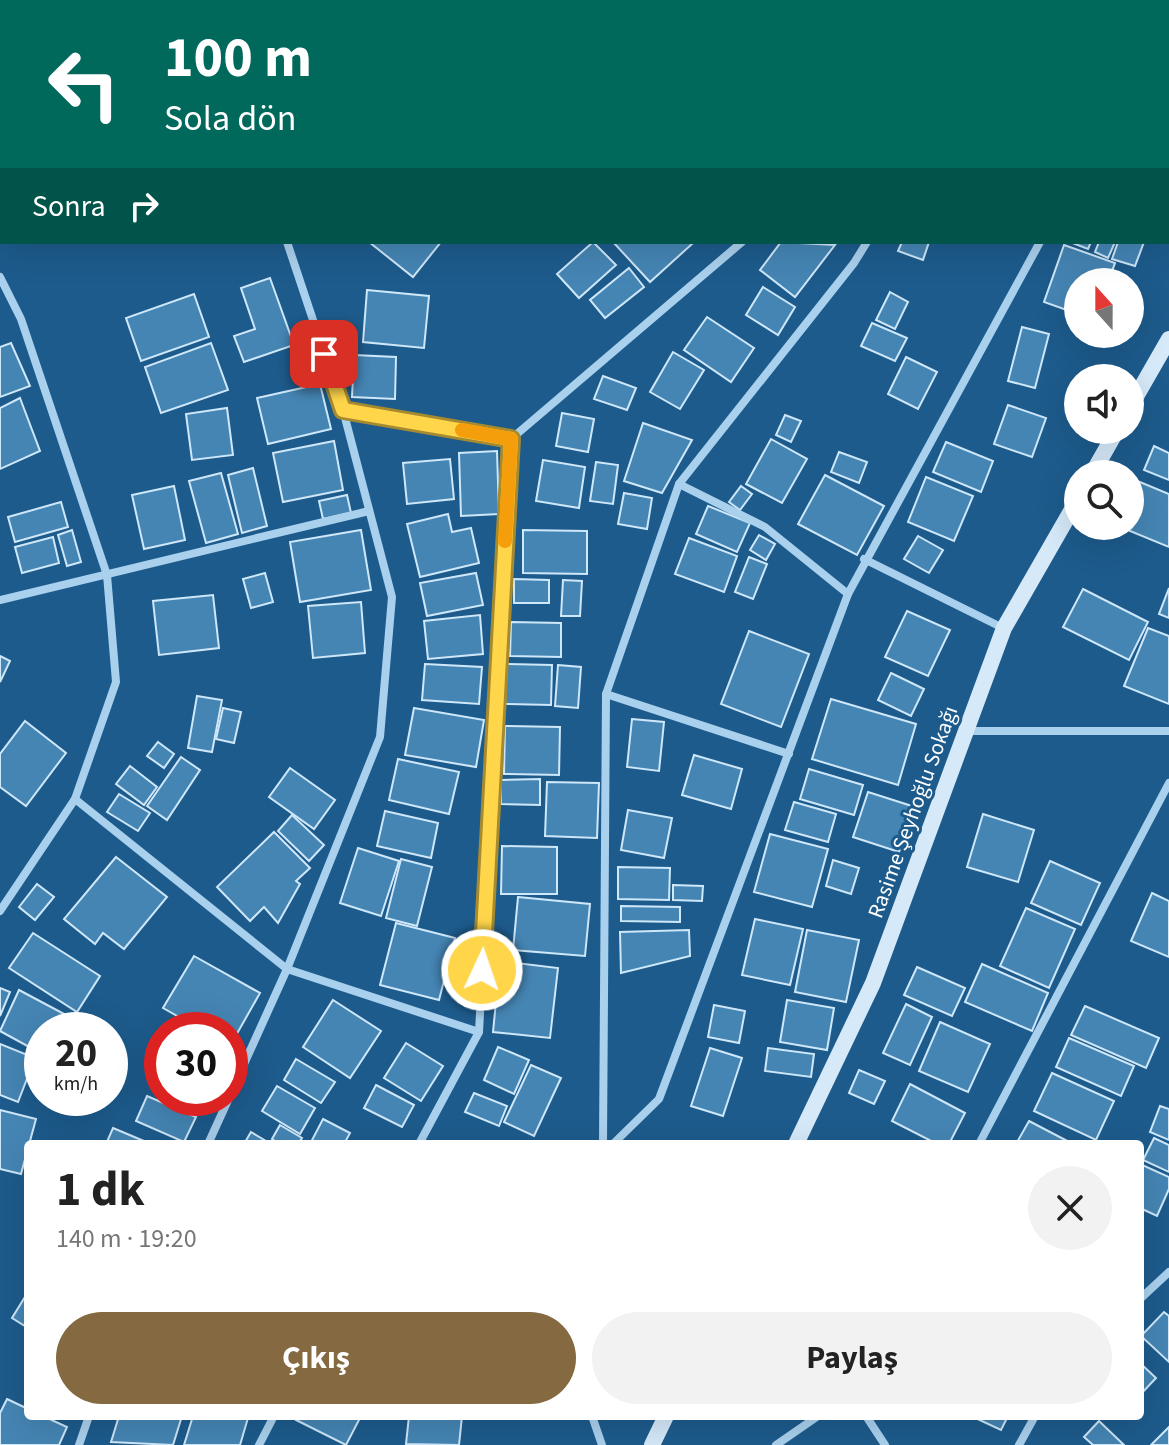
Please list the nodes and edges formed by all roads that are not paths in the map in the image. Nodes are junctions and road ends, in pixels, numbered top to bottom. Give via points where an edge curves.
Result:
1 (288, 244) edge
2 (740, 244) edge
3 (865, 244) edge
4 (1039, 244) edge
5 (0, 277) edge
6 (1169, 339) edge
7 (1144, 383) edge
8 (343, 410) junction
9 (511, 439) junction
10 (679, 484) junction
11 (369, 511) junction
12 (1064, 523) edge
13 (864, 559) junction
14 (107, 575) junction
15 (848, 594) junction
16 (0, 600) edge
17 (1004, 628) junction
18 (606, 694) junction
19 (967, 731) junction
20 (1169, 731) edge
21 (789, 754) junction
22 (1169, 783) edge
23 (75, 799) junction
24 (0, 911) edge
25 (287, 969) junction
26 (479, 1032) junction
27 (248, 1055) edge
28 (221, 1116) edge
29 (210, 1140) edge
30 (421, 1140) edge
31 (603, 1140) edge
32 (617, 1140) edge
33 (798, 1140) edge
34 (981, 1140) edge
35 (1169, 1272) edge
36 (1144, 1295) edge
37 (88, 1420) edge
38 (272, 1420) edge
39 (593, 1420) edge
40 (664, 1420) edge
41 (812, 1420) edge
42 (869, 1420) edge
43 (1033, 1420) edge
44 (79, 1445) edge
45 (259, 1445) edge
46 (602, 1445) edge
47 (652, 1445) edge
48 (776, 1445) edge
49 (885, 1445) edge
50 (1019, 1445) edge

1 - 8 street
2 - 9 street
3 - 10 street
4 - 13 street
5 - 14 street via 21,319
6 - 7 main road
8 - 9 street
8 - 11 street
9 - 26 street
10 - 15 street via 765,527
10 - 18 street
11 - 14 street
11 - 25 street via 392,597 380,737
12 - 17 main road, Rasime Şeyhoğlu Sokağı
13 - 15 street
13 - 17 street
14 - 16 street
14 - 23 street via 116,682
15 - 21 street
17 - 19 main road, Rasime Şeyhoğlu Sokağı
18 - 21 street
18 - 31 street
19 - 20 street
19 - 33 main road, Rasime Şeyhoğlu Sokağı via 873,983
21 - 32 street via 659,1099
22 - 34 street
23 - 24 street
23 - 25 street
25 - 26 street
25 - 27 street
26 - 30 street
28 - 29 street
35 - 36 street
37 - 44 street
38 - 45 street
39 - 46 street
40 - 47 main road
41 - 48 street
42 - 49 street
43 - 50 street

